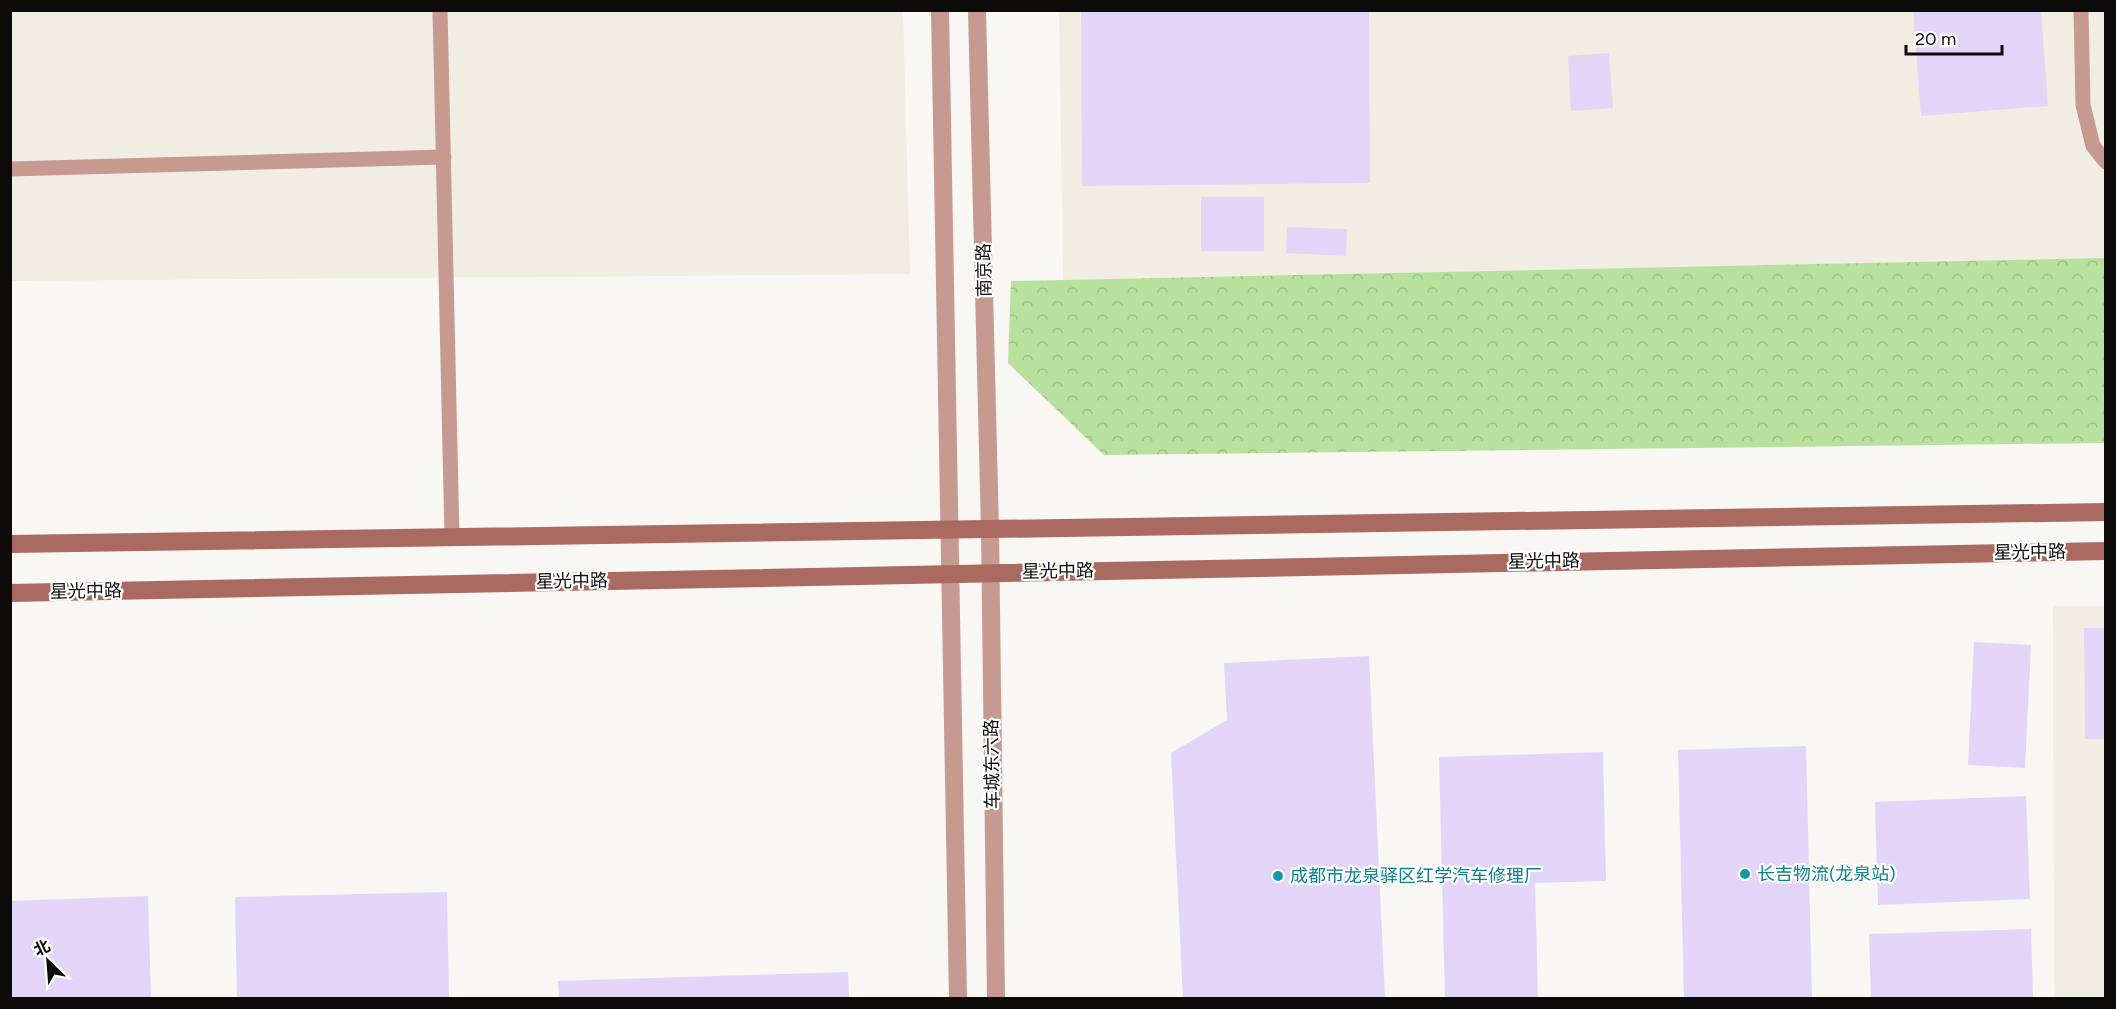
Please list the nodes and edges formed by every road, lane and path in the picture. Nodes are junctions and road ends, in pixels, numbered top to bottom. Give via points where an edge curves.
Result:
1 (440, 10) edge
2 (940, 10) edge
3 (978, 10) edge
4 (2081, 10) edge
5 (444, 158) junction
6 (2106, 162) edge
7 (10, 169) edge
8 (2106, 512) edge
9 (950, 530) junction
10 (990, 530) junction
11 (452, 537) junction
12 (10, 543) edge
13 (2106, 551) edge
14 (989, 572) junction
15 (950, 573) junction
16 (10, 593) edge
17 (958, 999) edge
18 (996, 999) edge

1 - 5 lane
2 - 9 street
3 - 10 street, 南京路
4 - 6 lane via 2083,105 2093,146
5 - 7 lane
5 - 11 lane
8 - 10 main road
9 - 10 main road
9 - 11 main road
9 - 15 street
10 - 14 street, 车城东六路
11 - 12 main road
13 - 14 main road, 星光中路
14 - 15 main road, 星光中路
14 - 18 street, 车城东六路
15 - 16 main road, 星光中路
15 - 17 street

